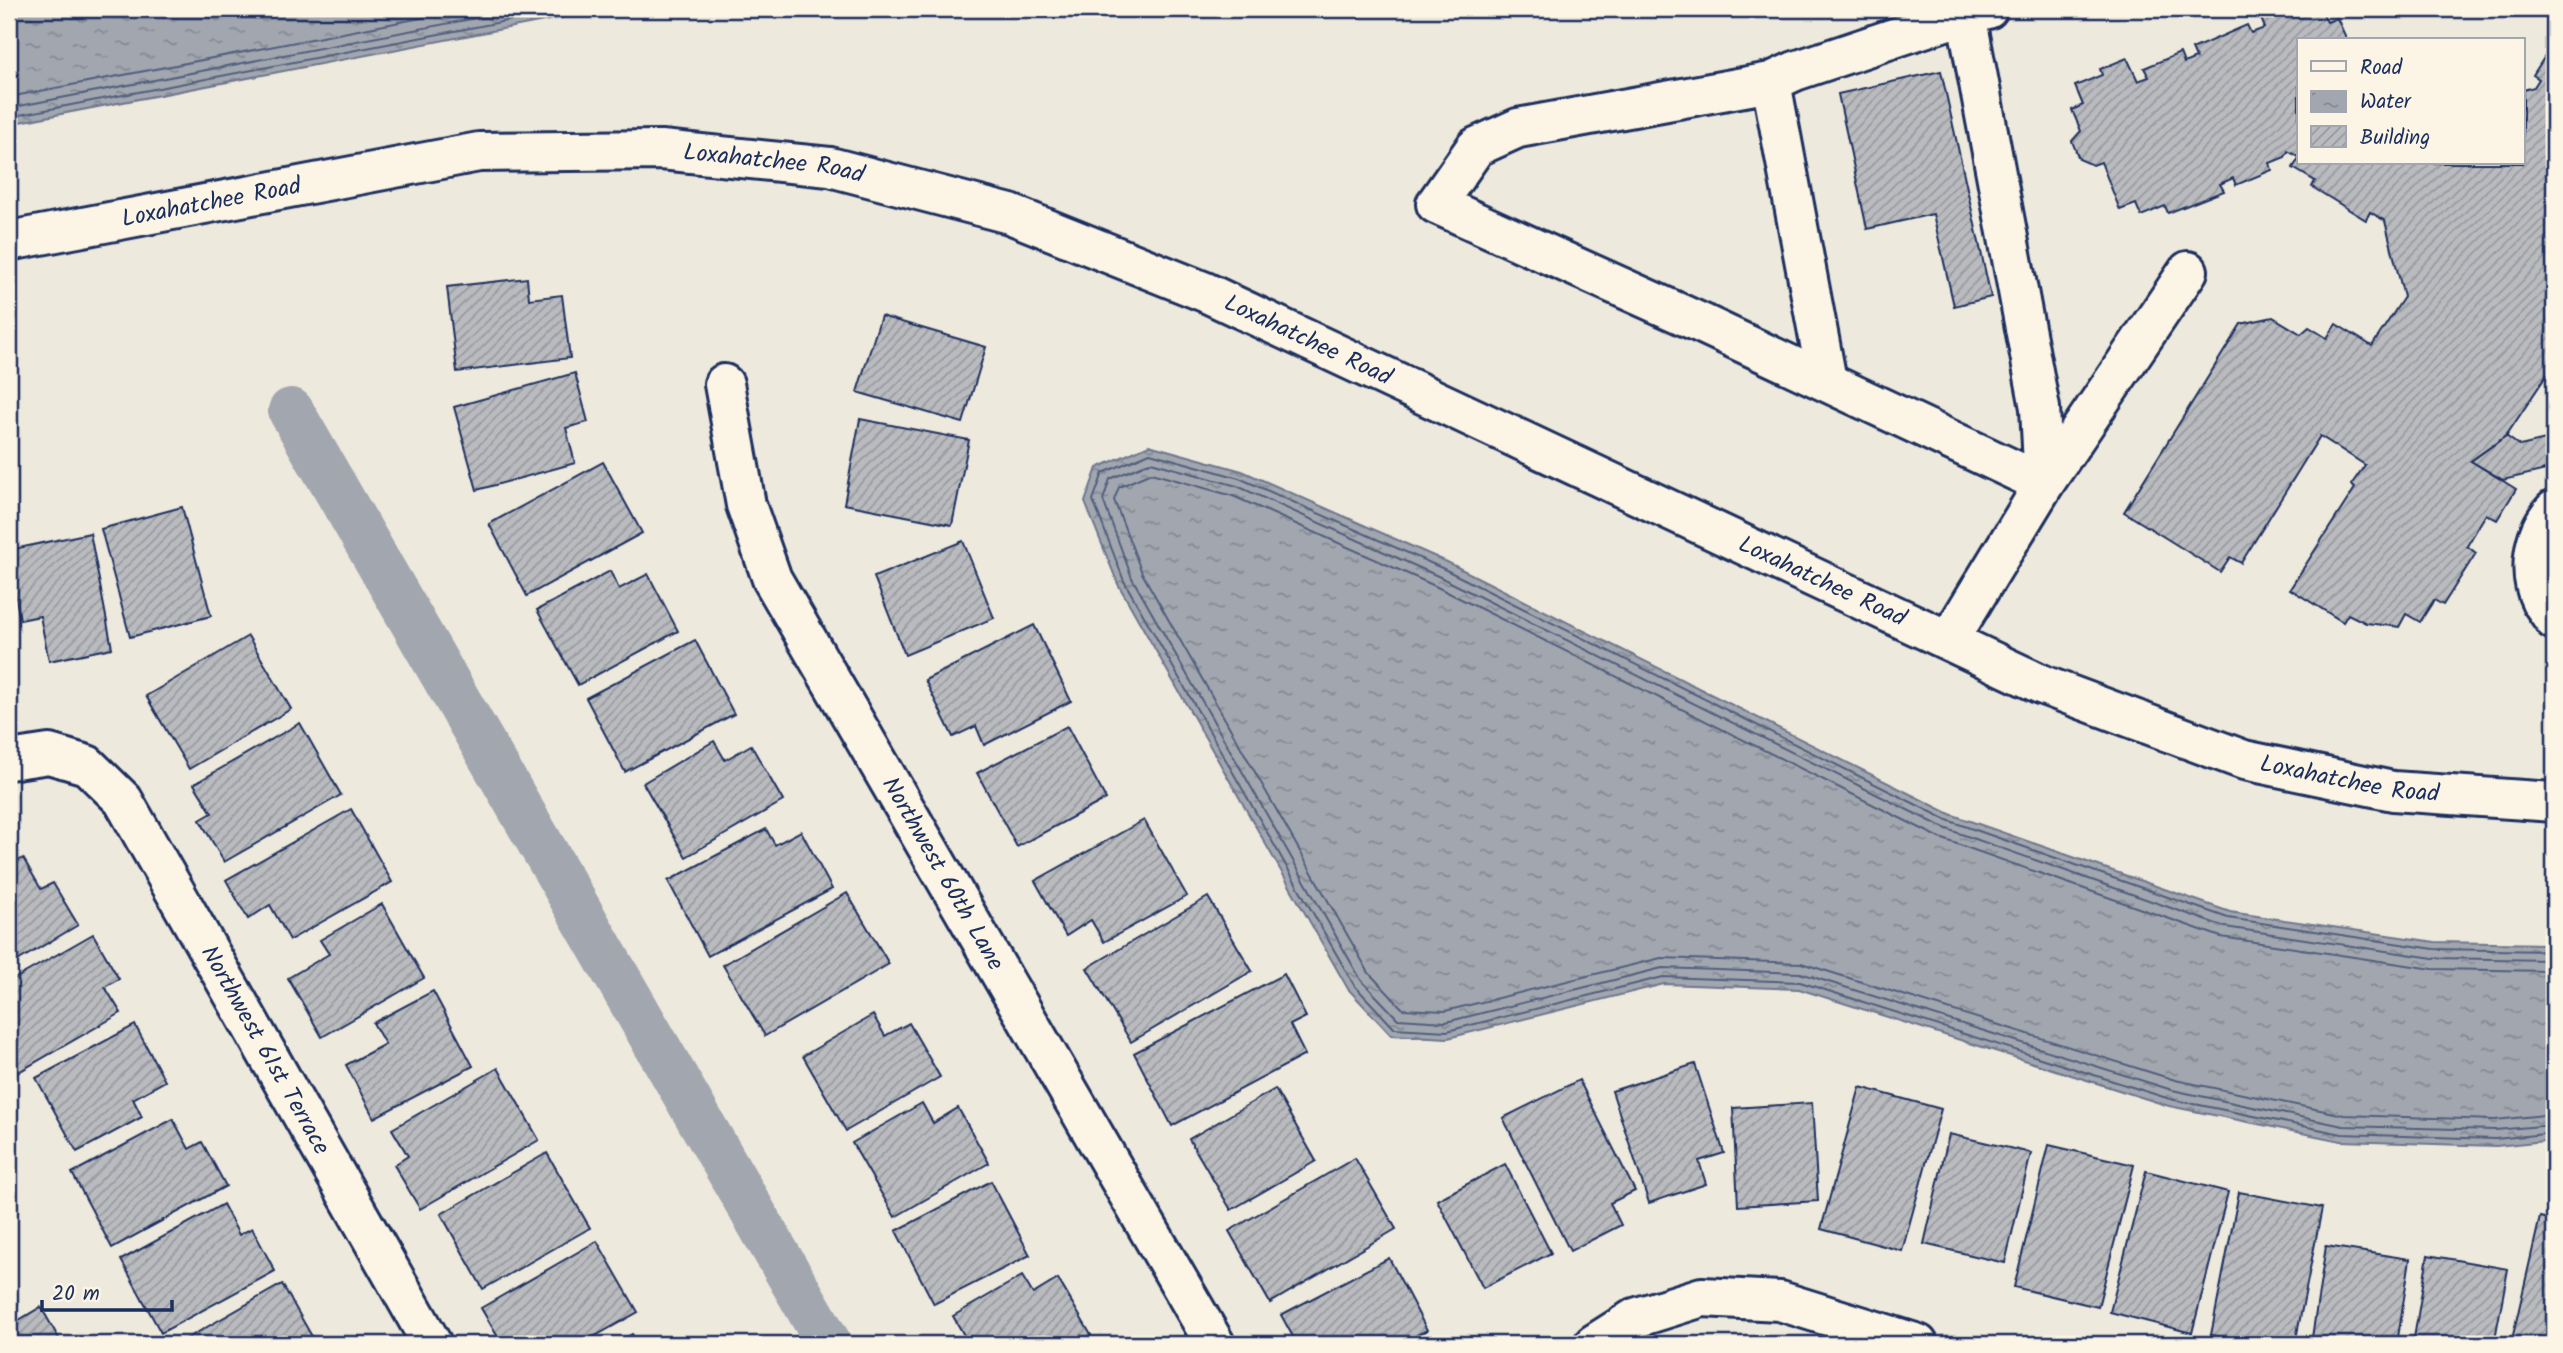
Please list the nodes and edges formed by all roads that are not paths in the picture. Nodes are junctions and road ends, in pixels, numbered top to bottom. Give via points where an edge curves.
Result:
1 (1977, 11) edge
2 (1771, 82) junction
3 (9, 241) edge
4 (2188, 271) dead end
5 (1826, 381) junction
6 (724, 384) dead end
7 (2043, 484) junction
8 (2554, 510) edge
9 (2554, 620) edge
10 (1949, 640) junction
11 (9, 760) edge
12 (2554, 802) edge
13 (432, 1344) edge
14 (1215, 1344) edge
15 (1594, 1344) edge
16 (1918, 1344) edge

1 - 2 main road
1 - 7 main road via 2040,408
2 - 5 main road
2 - 5 main road via 1518,128 1476,147 1436,204
3 - 10 main road, Loxahatchee Road via 479,152 661,150 830,167 1010,214 1205,292
4 - 7 main road
5 - 7 main road
6 - 14 main road, Northwest 60th Lane via 747,505 772,579
7 - 10 main road
8 - 9 main road via 2536,543 2533,571 2540,599
10 - 12 main road, Loxahatchee Road via 2043,685 2244,760 2393,791
11 - 13 main road, Northwest 61st Terrace via 50,754 88,765 123,800
15 - 16 main road via 1635,1318 1702,1297 1780,1301

